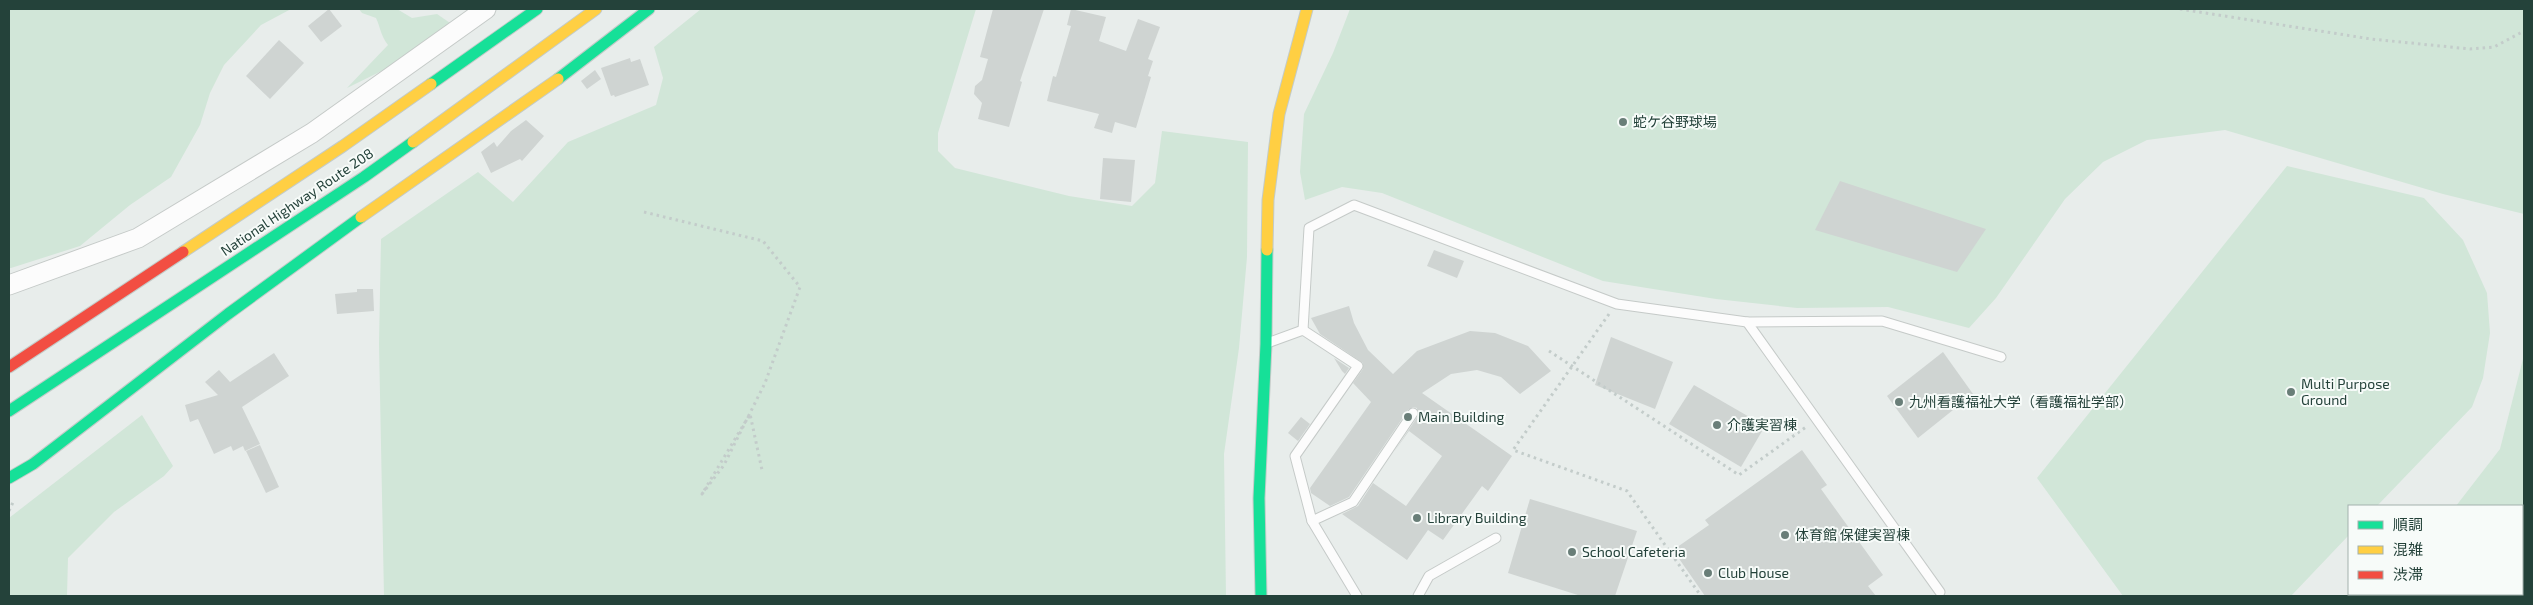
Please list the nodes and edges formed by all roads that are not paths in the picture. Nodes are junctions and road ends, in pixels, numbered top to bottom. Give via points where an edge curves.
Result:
1 (486, 9) edge
2 (537, 9) edge
3 (596, 9) edge
4 (649, 9) edge
5 (1307, 9) edge
6 (9, 285) edge
7 (1746, 322) junction
8 (1303, 330) junction
9 (1266, 344) junction
10 (2001, 357) dead end
11 (9, 367) edge
12 (9, 411) edge
13 (1413, 413) dead end
14 (9, 478) edge
15 (1312, 521) junction
16 (1496, 538) dead end
17 (1940, 592) dead end
18 (1261, 596) edge
19 (1356, 596) edge
20 (1418, 596) edge

1 - 6 street via 312,133 138,238
2 - 11 main road, National Highway Route 208 via 343,146
3 - 12 main road, National Highway Route 208 via 364,177
4 - 14 main road via 556,81 329,239 34,464
5 - 9 main road via 1279,114 1270,181
7 - 8 lane via 1617,304 1354,205 1309,228
7 - 10 lane via 1882,321
7 - 17 lane
8 - 9 lane
8 - 15 lane via 1358,366 1295,456
9 - 18 main road via 1259,498
13 - 15 lane via 1353,502
15 - 19 lane
16 - 20 lane via 1429,576

